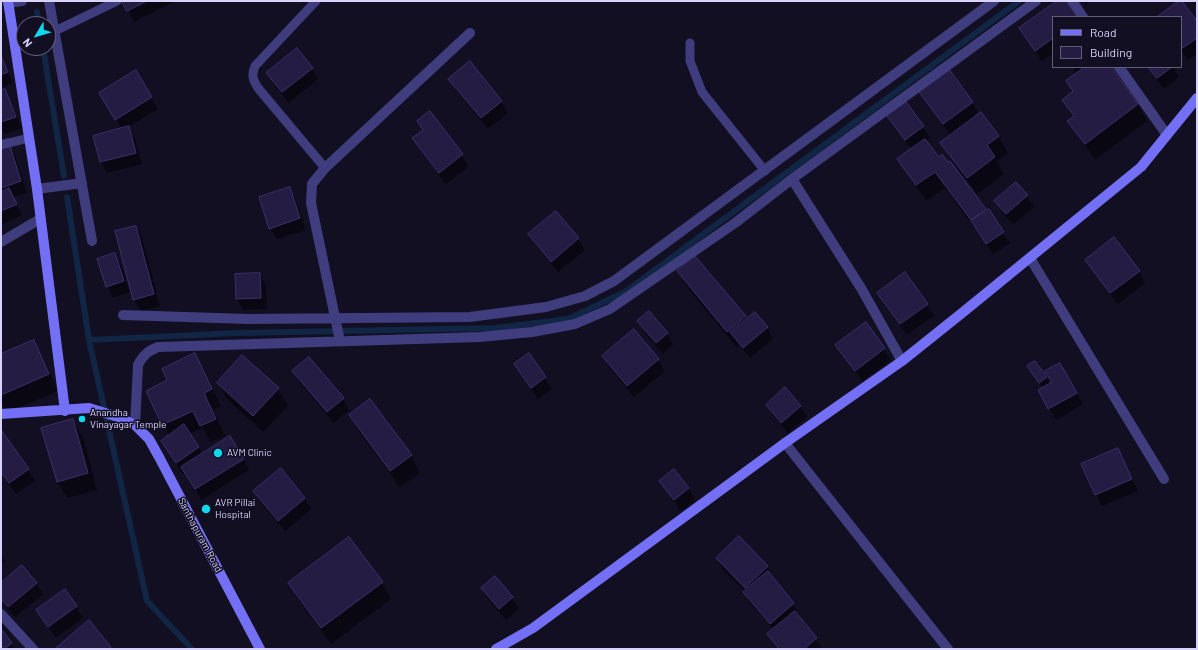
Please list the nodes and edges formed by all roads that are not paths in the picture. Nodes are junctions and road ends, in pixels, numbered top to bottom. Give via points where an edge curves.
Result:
1 (22, 1) edge
2 (49, 1) edge
3 (117, 1) edge
4 (316, 1) edge
5 (994, 1) edge
6 (1036, 1) edge
7 (1072, 1) edge
8 (8, 2) edge
9 (52, 16) edge
10 (1082, 16) edge
11 (56, 30) edge
12 (470, 33) dead end
13 (56, 42) edge
14 (690, 43) dead end
15 (1120, 68) edge
16 (1197, 98) edge
17 (1167, 135) junction
18 (29, 138) junction
19 (1, 145) edge
20 (325, 168) junction
21 (765, 171) junction
22 (792, 179) junction
23 (82, 183) junction
24 (37, 189) junction
25 (40, 219) junction
26 (92, 241) dead end
27 (1, 242) edge
28 (1030, 258) junction
29 (123, 315) dead end
30 (334, 318) junction
31 (340, 341) junction
32 (902, 361) junction
33 (65, 411) junction
34 (1, 414) edge
35 (135, 425) junction
36 (785, 443) junction
37 (1164, 479) dead end
38 (1, 614) edge
39 (33, 649) edge
40 (260, 649) edge
41 (496, 649) edge
42 (948, 649) edge

1 - 8 street
2 - 9 street
3 - 11 lane
4 - 20 lane via 255,66 252,74 258,88
5 - 21 street
6 - 22 street
7 - 10 street
8 - 18 street
12 - 20 street
13 - 23 street
14 - 21 lane via 690,61 702,92
15 - 17 street
16 - 17 street
17 - 28 street via 1141,167
18 - 19 lane
18 - 24 street
20 - 30 street via 312,184 311,203
21 - 30 street via 614,281 585,296 546,307 470,317
22 - 31 street via 735,223 610,309 575,324 532,332 480,336
22 - 32 street via 861,288
23 - 24 street
23 - 26 street
24 - 25 street
25 - 27 street
25 - 33 street
28 - 32 street
28 - 37 street
29 - 30 street via 248,319
30 - 31 street
31 - 35 street via 158,347 142,356 138,365
32 - 36 street
33 - 34 street
33 - 35 street, Santhapuram Road via 89,408
35 - 40 street, Santhapuram Road via 149,439
36 - 41 street via 533,628
36 - 42 street
38 - 39 street

